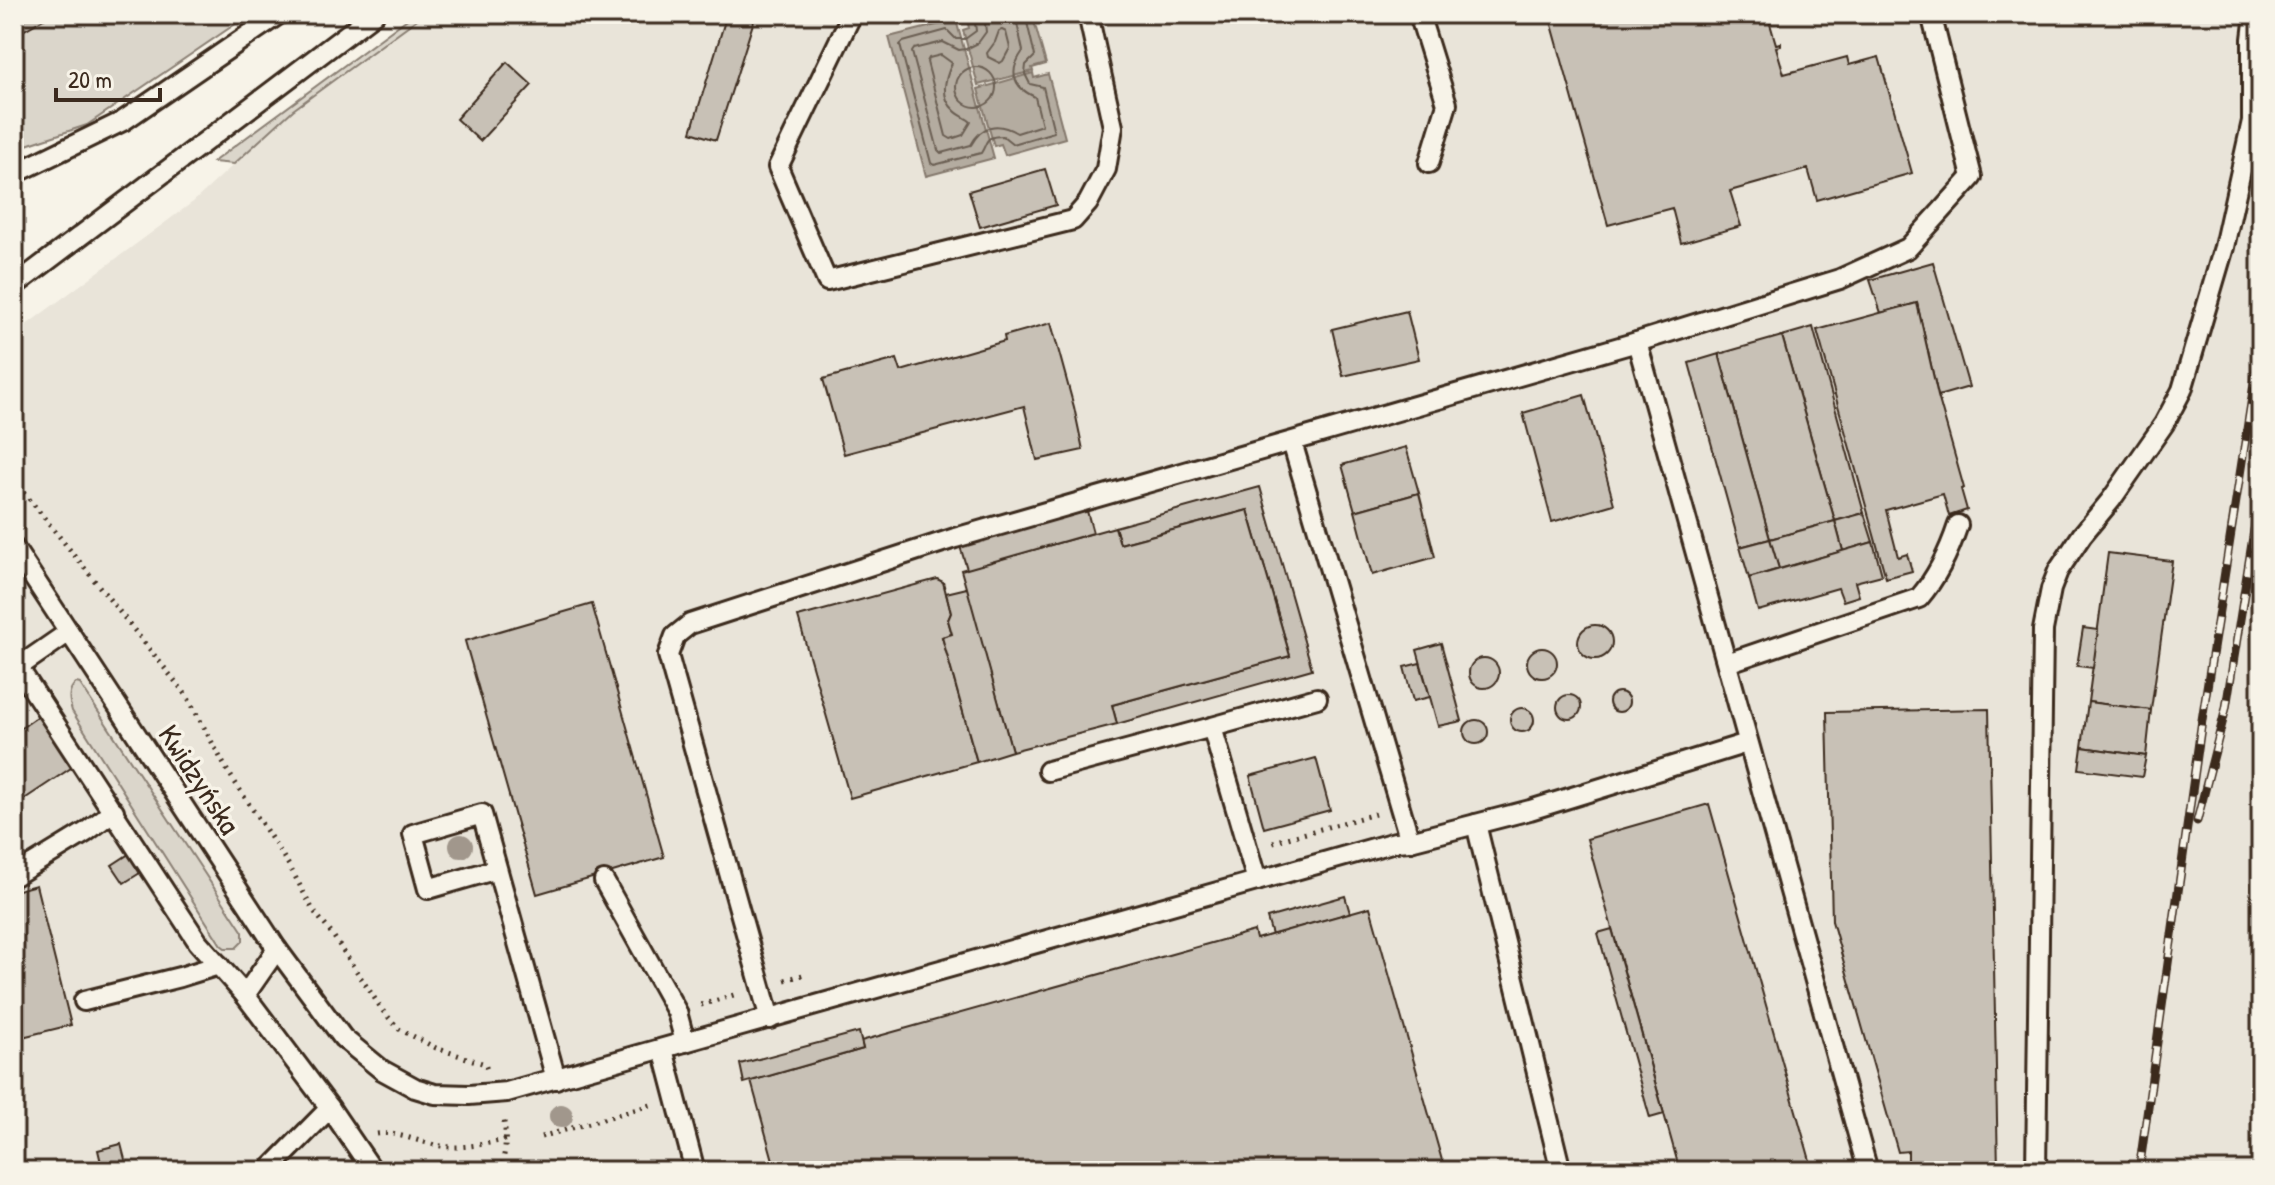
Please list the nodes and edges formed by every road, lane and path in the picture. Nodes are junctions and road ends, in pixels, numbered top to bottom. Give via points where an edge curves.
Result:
1 (279, 14) edge
2 (374, 14) edge
3 (852, 14) edge
4 (1088, 14) edge
5 (1419, 14) edge
6 (1931, 14) edge
7 (2255, 14) edge
8 (2257, 122) edge
9 (1429, 163) dead end
10 (14, 174) edge
11 (14, 286) edge
12 (1637, 342) junction
13 (1292, 442) junction
14 (14, 480) edge
15 (1958, 525) dead end
16 (14, 548) edge
17 (69, 632) junction
18 (1727, 663) junction
19 (16, 668) edge
20 (1317, 698) dead end
21 (1212, 727) junction
22 (1747, 743) junction
23 (1048, 771) dead end
24 (114, 811) junction
25 (1384, 811) dead end
26 (1476, 824) junction
27 (1410, 841) junction
28 (1247, 849) junction
29 (497, 869) junction
30 (14, 876) edge
31 (604, 881) dead end
32 (1257, 881) junction
33 (277, 949) junction
34 (219, 965) junction
35 (245, 995) junction
36 (84, 1001) dead end
37 (770, 1019) junction
38 (685, 1042) junction
39 (663, 1049) junction
40 (487, 1071) dead end
41 (556, 1079) junction
42 (652, 1105) dead end
43 (330, 1108) junction
44 (503, 1116) dead end
45 (372, 1136) dead end
46 (541, 1137) dead end
47 (505, 1140) junction
48 (268, 1171) edge
49 (373, 1171) edge
50 (500, 1171) edge
51 (695, 1171) edge
52 (1561, 1171) edge
53 (1868, 1171) edge
54 (2036, 1171) edge

1 - 10 lane via 123,121
2 - 11 lane
3 - 4 lane via 778,167 827,281 1073,220 1106,169 1113,127
5 - 9 lane via 1447,104
6 - 12 lane via 1972,177 1930,224 1908,248 1840,279
7 - 8 lane
8 - 54 lane via 2182,390 2164,424 2058,571 2051,589 2043,630
12 - 13 lane
12 - 18 lane
13 - 27 lane
13 - 37 lane via 955,538 690,624 675,636 668,655
14 - 40 path via 187,696 313,910 383,1011 399,1029 485,1064
15 - 18 lane via 1932,583 1919,598
16 - 17 lane, Kwidzyńska
17 - 19 lane
17 - 33 lane, Kwidzyńska
18 - 22 lane
19 - 24 lane
20 - 21 lane
21 - 23 lane
21 - 28 lane
22 - 26 lane, Kwidzyńska
22 - 53 lane
24 - 30 lane
24 - 34 lane via 198,942
25 - 28 path
26 - 27 lane, Kwidzyńska
26 - 52 lane
27 - 32 lane, Kwidzyńska
28 - 32 lane
29 - 29 lane via 482,814 413,834 428,889
29 - 41 lane
31 - 38 lane via 677,1012
32 - 37 lane, Kwidzyńska
33 - 35 lane
33 - 41 lane, Kwidzyńska via 343,1038 382,1070 415,1088 435,1094 495,1094
34 - 35 lane
34 - 36 lane
35 - 43 lane
37 - 38 lane, Kwidzyńska
38 - 39 lane, Kwidzyńska
39 - 41 lane, Kwidzyńska
39 - 51 lane
42 - 46 path
43 - 48 lane
43 - 49 lane
44 - 47 path
45 - 47 path via 383,1133 458,1147
47 - 50 path

